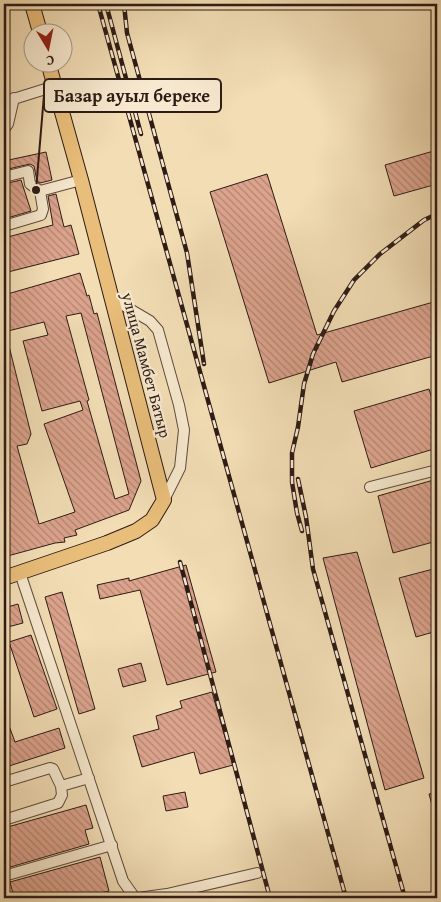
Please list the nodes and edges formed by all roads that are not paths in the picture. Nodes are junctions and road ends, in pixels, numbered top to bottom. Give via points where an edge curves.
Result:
1 (32, 4) edge
2 (37, 22) edge
3 (50, 72) edge
4 (54, 86) junction
5 (9, 100) edge
6 (4, 129) edge
7 (4, 177) edge
8 (82, 180) junction
9 (40, 191) junction
10 (4, 226) edge
11 (111, 298) junction
12 (437, 470) edge
13 (370, 487) dead end
14 (164, 500) junction
15 (20, 573) junction
16 (4, 578) edge
17 (88, 778) junction
18 (4, 782) edge
19 (61, 786) junction
20 (4, 820) edge
21 (112, 845) junction
22 (256, 873) dead end
23 (4, 876) edge
24 (137, 898) edge

1 - 2 main road
3 - 4 main road, улица Мамбет Батыр
4 - 5 street
4 - 8 main road, улица Мамбет Батыр
5 - 6 street via 8,124
7 - 9 street via 28,171 30,184
8 - 9 street
8 - 11 main road, улица Мамбет Батыр
9 - 10 street via 41,215
11 - 14 main road, улица Мамбет Батыр
11 - 14 street via 158,330 180,404 184,430 180,468
12 - 13 street
14 - 15 main road via 152,520 136,531
15 - 16 main road
15 - 17 street
17 - 19 street
17 - 21 street
18 - 19 street via 50,768
19 - 20 street via 62,795 58,803
21 - 23 street
21 - 24 street via 123,880
22 - 24 street

